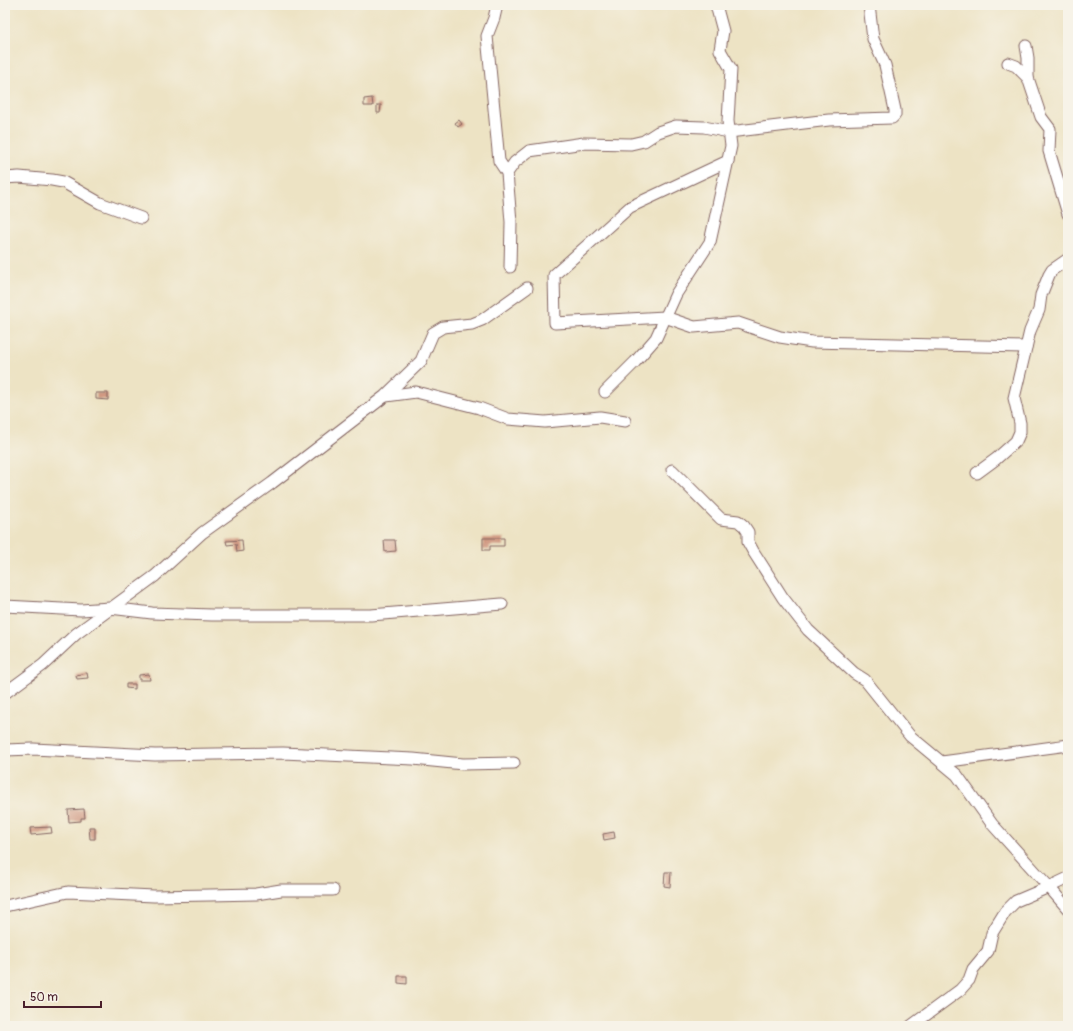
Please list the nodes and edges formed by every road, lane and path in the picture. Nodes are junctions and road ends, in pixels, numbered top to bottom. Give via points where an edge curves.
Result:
1 (362, 5) edge
2 (497, 5) edge
3 (716, 5) edge
4 (869, 5) edge
5 (326, 7) dead end
6 (1026, 46) dead end
7 (1008, 63) dead end
8 (1028, 78) junction
9 (729, 132) junction
10 (728, 161) junction
11 (507, 174) junction
12 (5, 178) edge
13 (1068, 214) edge
14 (140, 218) dead end
15 (1068, 260) edge
16 (510, 267) dead end
17 (527, 288) dead end
18 (665, 317) junction
19 (1026, 347) junction
20 (605, 392) dead end
21 (385, 396) junction
22 (625, 421) dead end
23 (672, 470) dead end
24 (977, 473) dead end
25 (502, 604) dead end
26 (5, 606) edge
27 (110, 608) junction
28 (5, 693) edge
29 (1068, 745) edge
30 (5, 750) edge
31 (942, 762) junction
32 (514, 763) dead end
33 (1068, 878) edge
34 (1049, 887) junction
35 (333, 890) dead end
36 (5, 906) edge
37 (1068, 909) edge
38 (911, 1026) edge

1 - 5 path
2 - 11 street via 487,36 499,161
3 - 9 street via 723,31 720,50 731,69
4 - 9 street via 873,39 885,65 895,115 886,119 828,120
6 - 8 street
7 - 8 street via 1016,66
8 - 13 street via 1041,117 1050,129 1049,150
9 - 10 street via 731,146
9 - 11 street via 704,127 676,126 658,132 644,141 631,144 584,143 529,151 515,162
10 - 18 street via 710,242 676,294
10 - 18 street via 630,207 554,275 555,323
11 - 16 street via 511,222
12 - 14 street via 63,182 100,204
15 - 19 street via 1049,275 1041,295 1040,310
17 - 21 street via 482,320 472,324 443,327 433,333 421,361
18 - 19 street via 694,327 738,323 780,337 812,342
18 - 20 street via 656,338
19 - 24 street via 1014,398 1020,432 1016,442
21 - 22 street via 416,392 479,408 508,419 544,422 600,417
21 - 27 street via 202,533 155,576
23 - 31 street via 721,518 738,521 744,526 753,551 783,598 808,630 865,680 910,736
25 - 27 street via 371,615 212,615 152,613
26 - 27 street via 81,610
27 - 28 street via 76,634 43,665
29 - 31 street
30 - 32 street via 162,755 276,753 463,764
31 - 34 street via 957,775 992,824
33 - 34 street
34 - 37 street
34 - 38 street via 1016,901 1005,912 992,933 988,951 973,969 969,980 960,990
35 - 36 street via 154,896 68,892

